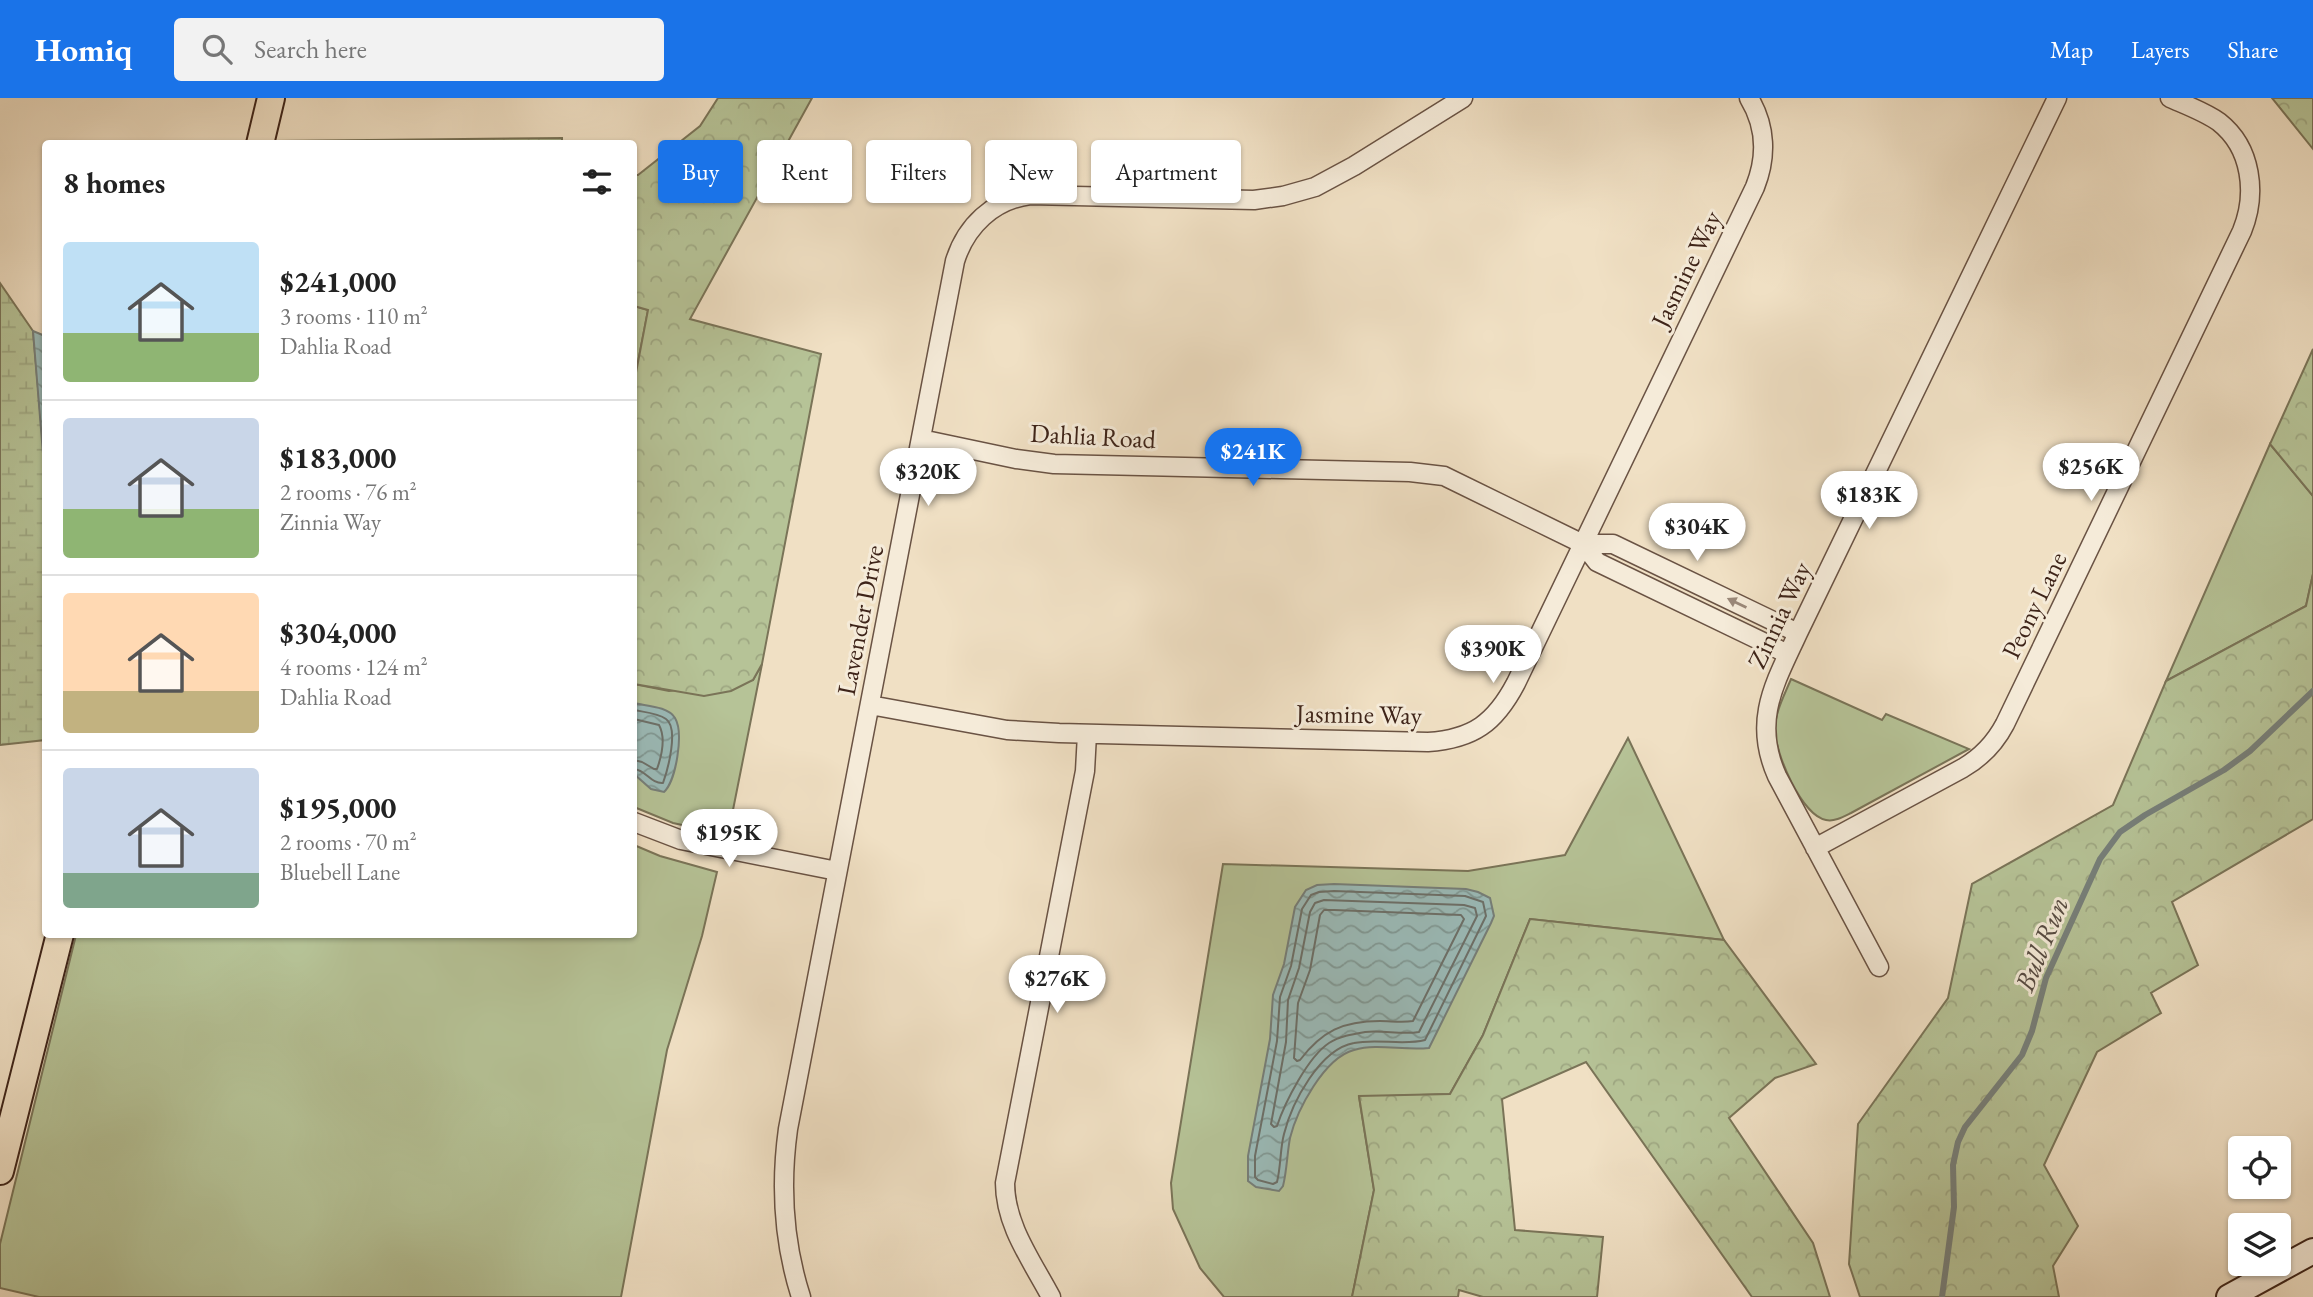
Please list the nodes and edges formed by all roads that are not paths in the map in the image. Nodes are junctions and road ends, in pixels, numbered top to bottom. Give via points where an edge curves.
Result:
1 (271, 98) edge
2 (1462, 98) edge
3 (1749, 98) edge
4 (2057, 98) edge
5 (2170, 98) edge
6 (261, 140) edge
7 (921, 439) junction
8 (1583, 544) junction
9 (1798, 633) junction
10 (1788, 654) junction
11 (870, 705) junction
12 (1087, 734) junction
13 (637, 823) edge
14 (1815, 848) junction
15 (837, 871) junction
16 (59, 938) edge
17 (1879, 967) dead end
18 (0, 1171) edge
19 (2313, 1251) edge
20 (801, 1297) edge
21 (1051, 1297) edge
22 (2229, 1297) edge

1 - 6 main road
2 - 7 street, Lavender Drive via 1338,175 1293,194 1254,200 1045,194 1019,196 996,206 975,223 957,253
3 - 8 street, Jasmine Way via 1763,135 1759,177
4 - 9 street, Zinnia Way
5 - 14 street, Peony Lane via 2217,121 2236,142 2250,178 2242,231 2000,734 1986,752 1963,768
7 - 8 street, Dahlia Road via 1054,464 1433,474
7 - 11 street, Lavender Drive
9 -> 8 street, Dahlia Road via 1613,544
8 - 10 street, Dahlia Road via 1597,562
8 - 12 street, Jasmine Way via 1508,698 1482,727 1459,737 1413,742
9 - 10 street, Zinnia Way
10 - 14 street, Zinnia Way via 1769,699 1765,736 1777,776
11 - 12 street, Jasmine Way via 1007,730
11 - 15 street, Lavender Drive
12 - 21 street via 1085,771 1006,1183 1014,1227
13 - 15 street via 681,840
14 - 17 street, Zinnia Way
15 - 20 street, Lavender Drive via 783,1172 785,1232
16 - 18 main road
19 - 22 main road

